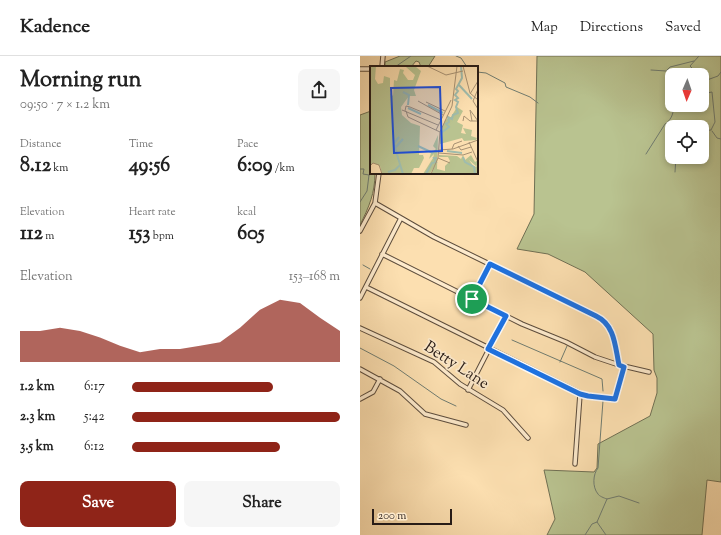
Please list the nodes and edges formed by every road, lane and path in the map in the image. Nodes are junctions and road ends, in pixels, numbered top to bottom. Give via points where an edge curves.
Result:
1 (383, 56) edge
2 (382, 66) edge
3 (379, 174) edge
4 (375, 203) junction
5 (401, 218) junction
6 (360, 231) edge
7 (382, 254) junction
8 (490, 264) junction
9 (366, 287) junction
10 (360, 298) edge
11 (472, 299) junction
12 (506, 316) junction
13 (360, 328) edge
14 (488, 349) junction
15 (619, 365) junction
16 (624, 367) junction
17 (360, 369) edge
18 (649, 372) dead end
19 (380, 379) junction
20 (468, 390) junction
21 (580, 394) junction
22 (360, 399) edge
23 (466, 425) dead end
24 (528, 438) dead end
25 (575, 464) dead end

1 - 2 street
3 - 4 street
4 - 5 street
4 - 6 street
5 - 7 street
5 - 8 street
7 - 9 street
7 - 11 street
8 - 11 street
8 - 15 street via 605,321 613,334
9 - 10 street
9 - 14 street
11 - 12 street
12 - 14 street
12 - 15 street via 595,357
13 - 20 street, Betty Lane via 427,358
14 - 20 street
14 - 21 street
15 - 16 street
16 - 18 street
16 - 21 street via 615,399
17 - 19 street
19 - 22 street via 373,392
19 - 23 street via 400,391 425,414
20 - 24 street, Betty Lane via 503,410
21 - 25 street

